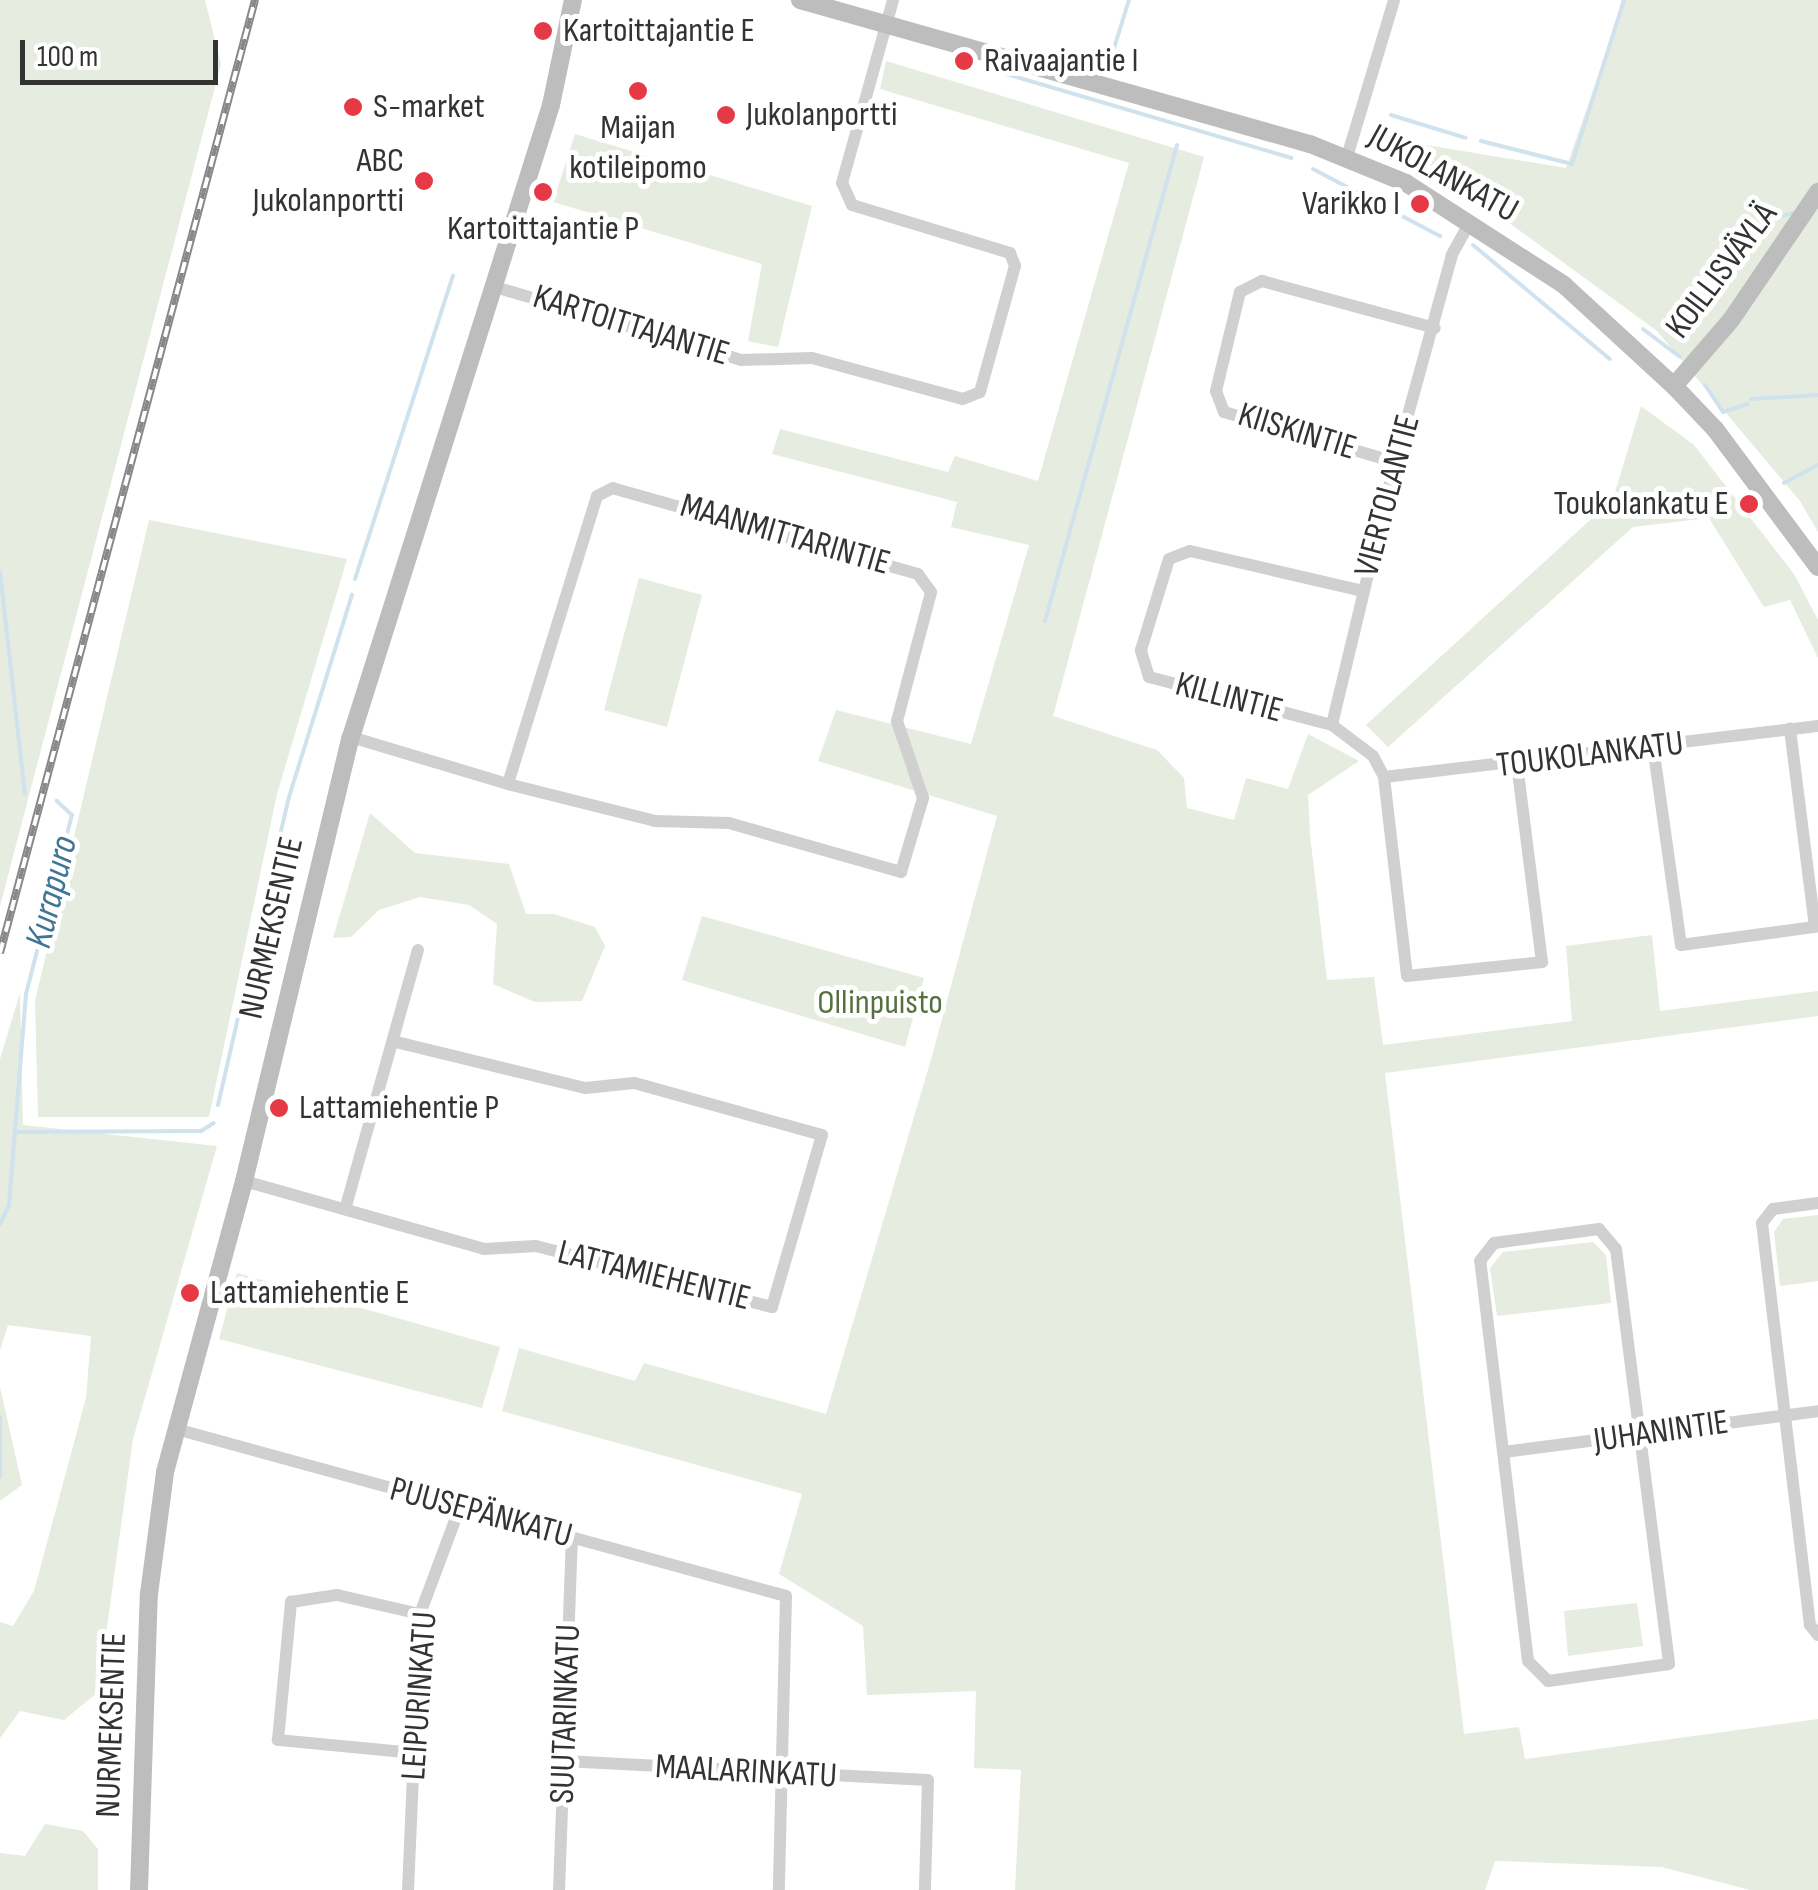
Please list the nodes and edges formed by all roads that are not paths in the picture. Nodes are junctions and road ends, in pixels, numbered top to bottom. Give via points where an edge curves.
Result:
1 (572, 0) edge
2 (800, 0) edge
3 (893, 0) edge
4 (1394, 0) edge
5 (887, 24) junction
6 (1347, 156) junction
7 (1818, 192) edge
8 (1470, 222) junction
9 (495, 287) junction
10 (1435, 328) junction
11 (1674, 386) junction
12 (1396, 462) junction
13 (1818, 567) edge
14 (1364, 591) junction
15 (1332, 725) junction
16 (1818, 726) edge
17 (1790, 730) junction
18 (350, 738) junction
19 (1653, 746) junction
20 (1518, 766) junction
21 (1384, 776) junction
22 (508, 784) junction
23 (418, 950) dead end
24 (396, 1042) junction
25 (244, 1181) junction
26 (1818, 1203) edge
27 (346, 1206) junction
28 (1818, 1411) edge
29 (1783, 1416) junction
30 (176, 1429) junction
31 (1638, 1435) junction
32 (1504, 1452) junction
33 (460, 1507) junction
34 (572, 1538) junction
35 (420, 1614) junction
36 (1818, 1635) edge
37 (414, 1753) junction
38 (564, 1761) junction
39 (783, 1775) junction
40 (140, 1890) edge
41 (408, 1890) edge
42 (558, 1890) edge
43 (779, 1890) edge
44 (925, 1890) edge

1 - 9 street, NURMEKSENTIE via 551,105
2 - 5 street, JUKOLANKATU
3 - 5 street
4 - 6 street
5 - 6 street, JUKOLANKATU
5 - 9 street, KARTOITTAJANTIE via 842,183 852,204 1010,254 1015,266 980,392 963,399 812,358 742,360
6 - 8 street, JUKOLANKATU
7 - 11 street, KOILLISVÄYLÄ via 1731,320
8 - 10 street, VIERTOLANTIE via 1452,255
8 - 11 street, JUKOLANKATU via 1564,285
9 - 18 street, NURMEKSENTIE
10 - 12 street, VIERTOLANTIE
10 - 12 street, KIISKINTIE via 1262,281 1240,292 1216,391 1224,412
11 - 13 street, JUKOLANKATU via 1714,428
12 - 14 street, VIERTOLANTIE
14 - 15 street, VIERTOLANTIE
14 - 15 street, KILLINTIE via 1190,551 1169,559 1142,650 1149,677
15 - 21 street via 1373,756
16 - 17 street, TOUKOLANKATU
17 - 19 street, TOUKOLANKATU
17 - 19 street via 1816,928 1681,945
18 - 22 street, MAANMITTARINTIE
18 - 25 street, NURMEKSENTIE
19 - 20 street, TOUKOLANKATU
20 - 21 street, TOUKOLANKATU
20 - 21 street via 1542,962 1408,976
22 - 22 street, MAANMITTARINTIE via 655,821 729,823 901,872 923,798 897,721 932,592 918,574 613,488 596,496
23 - 24 street
24 - 27 street
24 - 27 street, LATTAMIEHENTIE via 585,1088 634,1083 822,1135 772,1306 536,1246 484,1249
25 - 27 street, LATTAMIEHENTIE
25 - 30 street, NURMEKSENTIE
26 - 29 street via 1772,1209 1762,1223
28 - 29 street, JUHANINTIE
29 - 31 street, JUHANINTIE
29 - 36 street via 1810,1625
30 - 33 street, PUUSEPÄNKATU
30 - 40 street, NURMEKSENTIE via 148,1594
31 - 32 street, JUHANINTIE
31 - 32 street via 1616,1248 1599,1229 1494,1242 1480,1261
31 - 32 street via 1670,1664 1548,1680 1528,1661
33 - 34 street, PUUSEPÄNKATU
33 - 35 street, LEIPURINKATU
34 - 38 street, SUUTARINKATU
34 - 39 street, PUUSEPÄNKATU via 786,1596
35 - 37 street, LEIPURINKATU
35 - 37 street via 337,1595 292,1602 278,1740
37 - 41 street, LEIPURINKATU
38 - 39 street, MAALARINKATU
38 - 42 street, SUUTARINKATU
39 - 43 street
39 - 44 street, MAALARINKATU via 928,1780

